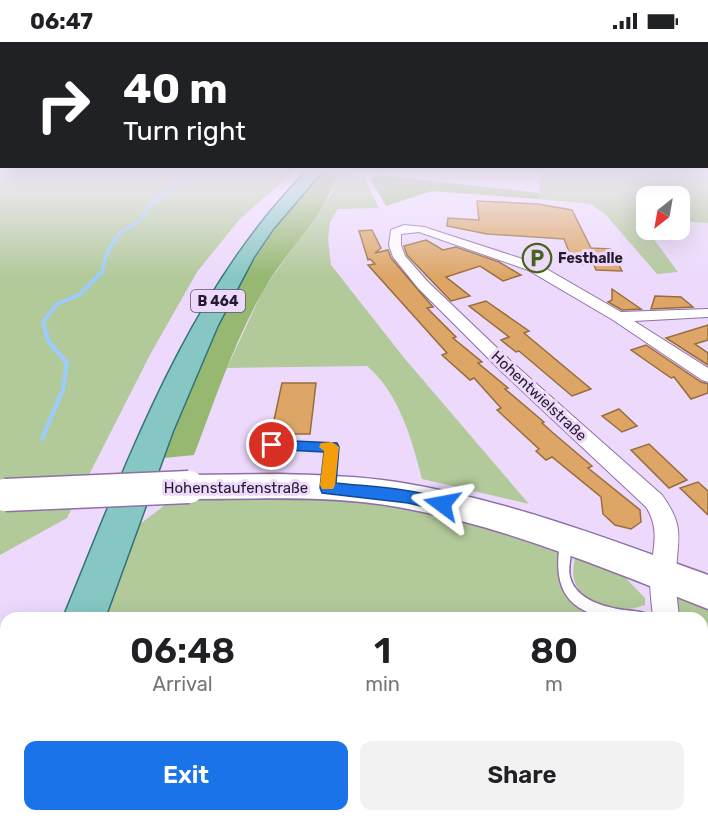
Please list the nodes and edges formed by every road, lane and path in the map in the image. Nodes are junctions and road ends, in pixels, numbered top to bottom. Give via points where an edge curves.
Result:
1 (284, 204) edge
2 (708, 313) edge
3 (618, 317) junction
4 (708, 376) edge
5 (272, 445) dead end
6 (327, 488) junction
7 (3, 496) edge
8 (566, 538) junction
9 (663, 574) junction
10 (708, 592) edge
11 (86, 612) edge
12 (602, 612) edge
13 (666, 612) edge

1 - 11 main road, B 464 via 242,259 213,310 161,423
2 - 3 street
3 - 4 street
3 - 9 street, Hohentwielstraße via 517,260 429,232 404,228 395,232 399,257 413,275 665,515 668,530
5 - 6 lane via 332,447
6 - 7 street, Hohenstaufenstraße, bridge via 189,487
6 - 8 street, Hohenstaufenstraße via 425,500
8 - 9 street, Hohenstaufenstraße
8 - 12 lane via 564,579 578,598
9 - 10 street, Hohenstaufenstraße
9 - 13 street

